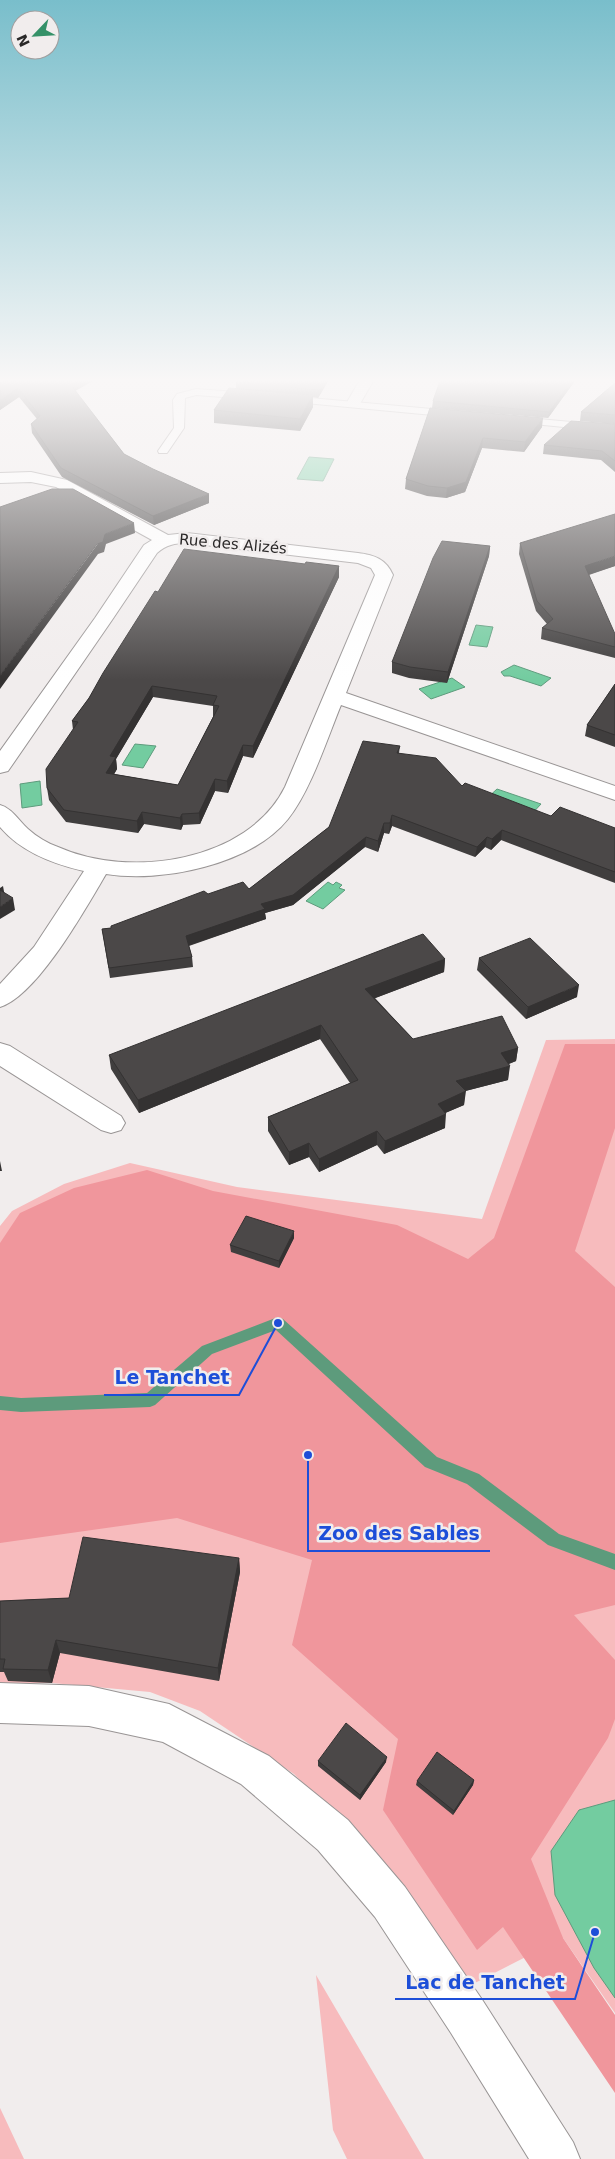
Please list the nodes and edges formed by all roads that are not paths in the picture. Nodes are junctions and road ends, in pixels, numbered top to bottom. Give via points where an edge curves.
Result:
1 (40, 479) edge
2 (165, 540) junction
3 (335, 696) junction
4 (0, 766) edge
5 (615, 793) edge
6 (0, 812) edge
7 (99, 866) junction
8 (0, 998) edge
9 (0, 1053) edge
10 (111, 1123) dead end
11 (0, 1703) edge
12 (556, 2159) edge

1 - 2 street via 61,483
2 - 3 street, Rue des Alizés via 187,538 358,558 375,562 382,568 384,575
2 - 4 street, Rue des Alizés via 150,549
3 - 5 street
3 - 7 street, Rue des Alizés via 289,801 275,820 254,837 227,851 191,862 156,868
6 - 7 street, Rue des Alizés via 22,838 64,858
7 - 8 street via 41,956
9 - 10 street
11 - 12 street via 89,1706 169,1724 256,1770 333,1834 390,1902

